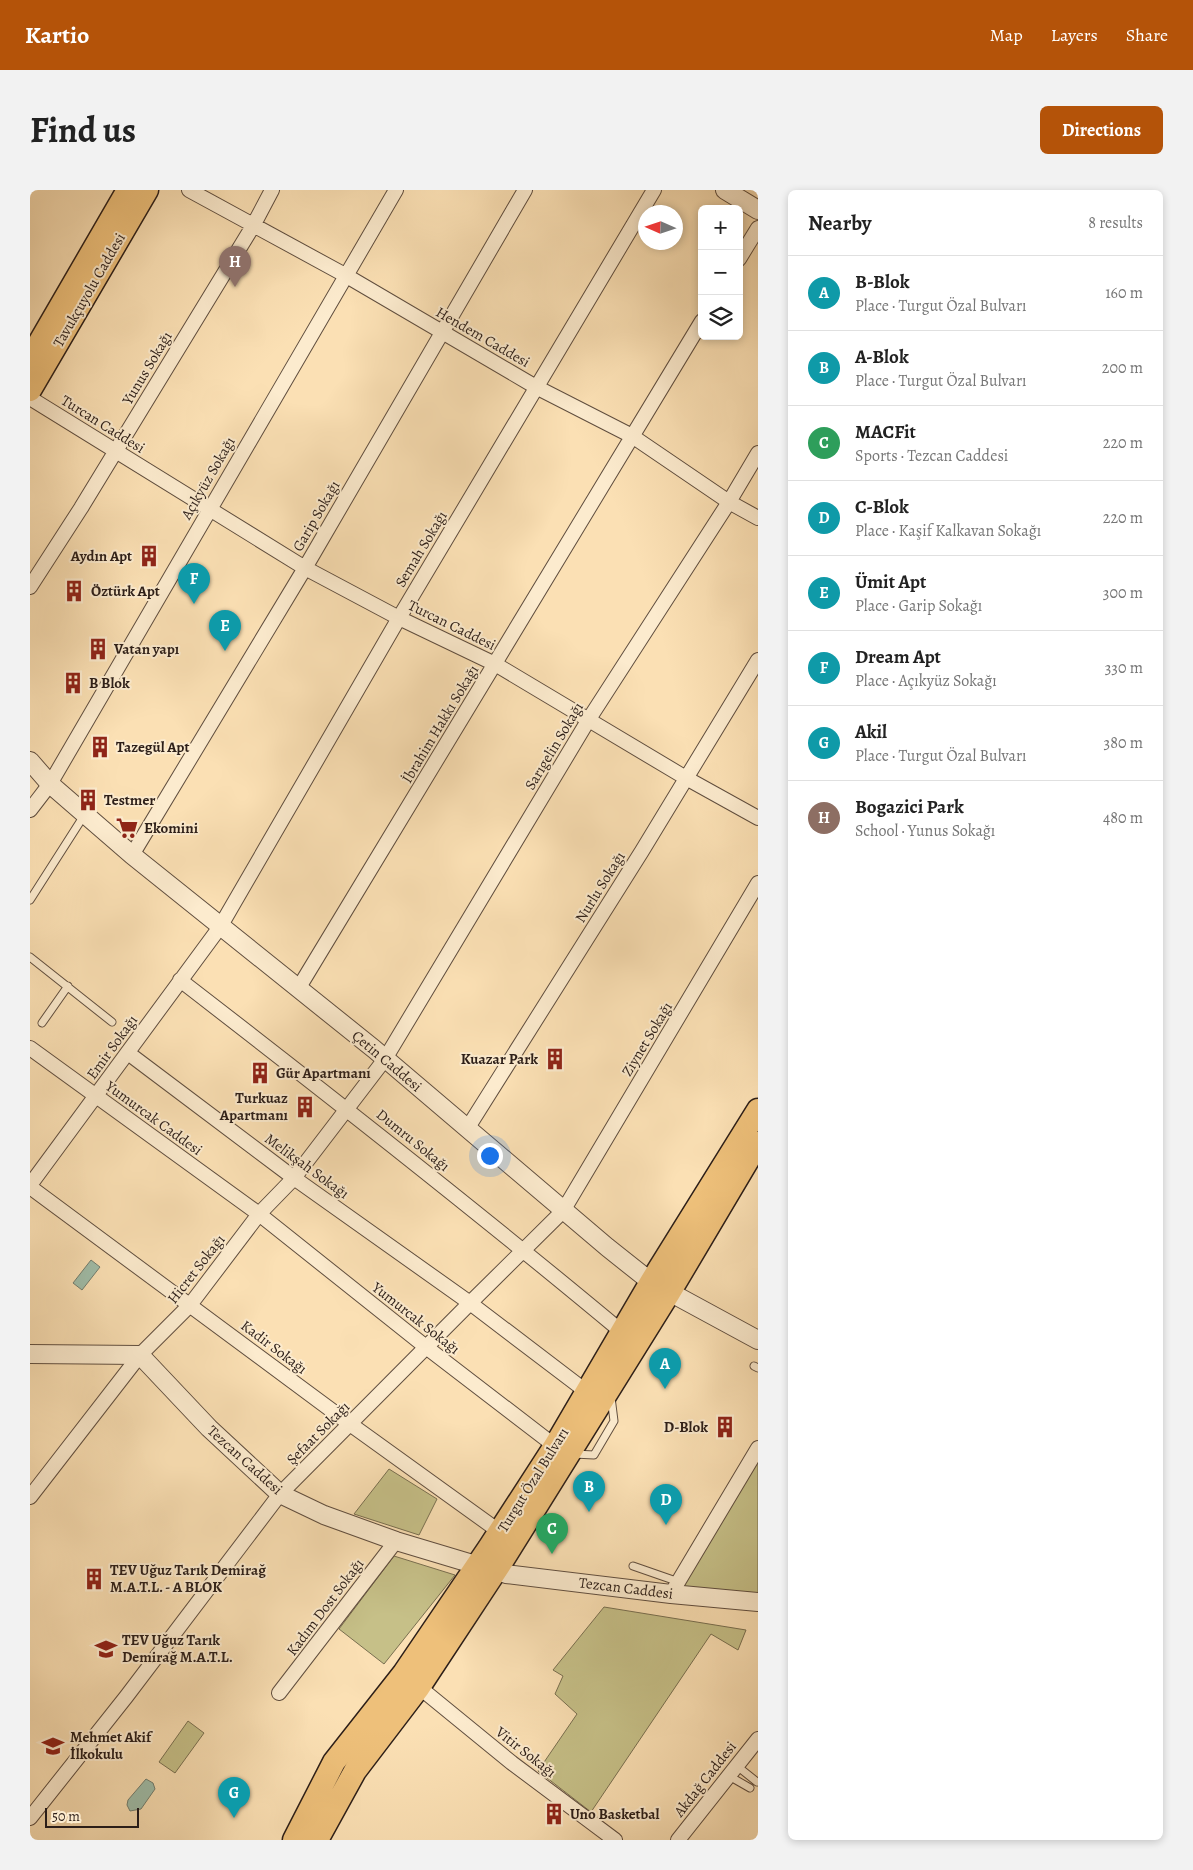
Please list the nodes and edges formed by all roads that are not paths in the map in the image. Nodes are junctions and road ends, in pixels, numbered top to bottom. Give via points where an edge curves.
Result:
1 (128, 190) edge
2 (147, 190) edge
3 (189, 190) edge
4 (272, 190) edge
5 (396, 190) edge
6 (525, 190) edge
7 (654, 190) edge
8 (725, 190) edge
9 (743, 190) edge
10 (758, 199) edge
11 (758, 210) edge
12 (252, 226) junction
13 (758, 228) edge
14 (743, 252) edge
15 (345, 276) junction
16 (698, 328) edge
17 (442, 332) junction
18 (30, 358) edge
19 (536, 387) junction
20 (30, 390) edge
21 (30, 398) edge
22 (632, 436) junction
23 (115, 452) junction
24 (758, 453) edge
25 (730, 502) junction
26 (209, 509) junction
27 (758, 518) edge
28 (305, 568) junction
29 (30, 587) edge
30 (399, 618) junction
31 (758, 660) edge
32 (495, 664) junction
33 (589, 719) junction
34 (30, 761) edge
35 (686, 778) junction
36 (50, 784) junction
37 (30, 810) edge
38 (85, 814) junction
39 (758, 818) edge
40 (132, 855) junction
41 (758, 883) edge
42 (30, 900) edge
43 (220, 927) junction
44 (30, 957) edge
45 (180, 980) junction
46 (68, 986) junction
47 (298, 989) junction
48 (112, 1022) dead end
49 (42, 1023) dead end
50 (30, 1048) edge
51 (128, 1053) junction
52 (385, 1059) junction
53 (96, 1096) junction
54 (347, 1109) junction
55 (758, 1110) edge
56 (467, 1130) junction
57 (758, 1144) edge
58 (294, 1178) junction
59 (30, 1186) edge
60 (563, 1211) junction
61 (260, 1214) junction
62 (524, 1250) junction
63 (660, 1287) junction
64 (470, 1302) junction
65 (190, 1305) junction
66 (622, 1332) junction
67 (757, 1336) edge
68 (426, 1347) junction
69 (30, 1354) edge
70 (140, 1355) junction
71 (588, 1392) junction
72 (350, 1424) junction
73 (758, 1448) edge
74 (561, 1450) junction
75 (280, 1494) junction
76 (30, 1497) edge
77 (500, 1532) junction
78 (396, 1540) junction
79 (633, 1566) dead end
80 (486, 1569) junction
81 (675, 1588) junction
82 (758, 1602) edge
83 (419, 1687) junction
84 (279, 1693) dead end
85 (758, 1739) edge
86 (733, 1771) junction
87 (757, 1782) dead end
88 (750, 1788) dead end
89 (30, 1818) edge
90 (294, 1840) edge
91 (317, 1840) edge
92 (615, 1840) edge
93 (679, 1840) edge

1 - 18 main road, Tavukçuyolu Caddesi
2 - 20 main road, Tavukçuyolu Caddesi
3 - 12 street, Hendem Caddesi
4 - 12 street, Yunus Sokağı
5 - 15 street, Açıkyüz Sokağı
6 - 17 street, Garip Sokağı
7 - 19 street, Semah Sokağı
8 - 11 street
9 - 10 street
12 - 15 street, Hendem Caddesi
12 - 23 street, Yunus Sokağı
13 - 14 street
15 - 17 street, Hendem Caddesi
15 - 26 street, Açıkyüz Sokağı
16 - 22 street, İbrahim Hakkı Sokağı
17 - 19 street, Hendem Caddesi
17 - 28 street, Garip Sokağı
19 - 22 street, Hendem Caddesi
19 - 30 street, Semah Sokağı
21 - 23 street, Turcan Caddesi
22 - 25 street, Hendem Caddesi
22 - 32 street, İbrahim Hakkı Sokağı
23 - 26 street, Turcan Caddesi
23 - 29 street, Yunus Sokağı
24 - 25 street, Sarıgelin Sokağı
25 - 27 street, Hendem Caddesi
25 - 33 street, Sarıgelin Sokağı
26 - 28 street, Turcan Caddesi
26 - 36 street, Açıkyüz Sokağı
28 - 30 street, Turcan Caddesi
28 - 40 street, Garip Sokağı
30 - 32 street, Turcan Caddesi
30 - 43 street, Semah Sokağı
31 - 35 street, Nurlu Sokağı
32 - 33 street, Turcan Caddesi
32 - 47 street, İbrahim Hakkı Sokağı
33 - 35 street, Turcan Caddesi
33 - 52 street, Sarıgelin Sokağı
34 - 36 street, Çetin Caddesi
35 - 39 street, Turcan Caddesi
35 - 56 street, Nurlu Sokağı
36 - 37 street, Açıkyüz Sokağı
36 - 38 street, Çetin Caddesi
38 - 40 street, Çetin Caddesi
38 - 42 lane
40 - 43 street, Çetin Caddesi
41 - 60 street, Ziynet Sokağı
43 - 45 street, Emir Sokağı
43 - 47 street, Çetin Caddesi
44 - 46 lane
45 - 51 street, Emir Sokağı
45 - 54 street, Dumru Sokağı
46 - 48 lane
46 - 49 lane
47 - 52 street, Çetin Caddesi
50 - 53 street, Yumurcak Caddesi
51 - 53 street, Emir Sokağı
51 - 58 street, Melikşah Sokağı
52 - 54 street, Hicret Sokağı
52 - 56 street, Çetin Caddesi
53 - 59 street, Emir Sokağı
53 - 61 street, Yumurcak Caddesi
54 - 58 street, Hicret Sokağı
54 - 62 street, Dumru Sokağı
55 - 63 main road, Turgut Özal Bulvarı
56 - 60 street, Çetin Caddesi
57 - 63 main road, Turgut Özal Bulvarı
58 - 61 street, Hicret Sokağı
58 - 64 street, Melikşah Sokağı
59 - 65 street, Kadir Sokağı
60 - 62 street, Şefaat Sokağı
60 - 63 street, Çetin Caddesi
61 - 65 street, Hicret Sokağı
61 - 68 street, Yumurcak Sokağı
62 - 64 street, Şefaat Sokağı
62 - 66 street, Dumru Sokağı
63 - 66 main road, Turgut Özal Bulvarı
63 - 67 street, Çetin Caddesi
63 - 74 main road, Turgut Özal Bulvarı via 610,1388
64 - 68 street, Şefaat Sokağı
64 - 71 street
65 - 70 street, Hicret Sokağı
65 - 72 street, Kadir Sokağı
66 - 71 main road, Turgut Özal Bulvarı
68 - 72 street, Şefaat Sokağı
68 - 74 street, Yumurcak Sokağı
69 - 70 street
70 - 75 street, Tezcan Caddesi via 209,1428
70 - 76 street, Hicret Sokağı
71 - 74 main road, Turgut Özal Bulvarı
72 - 75 street, Şefaat Sokağı
72 - 77 street, Kadir Sokağı
73 - 81 street
74 - 77 main road, Turgut Özal Bulvarı
74 - 80 main road, Turgut Özal Bulvarı
75 - 78 street, Tezcan Caddesi via 324,1515
75 - 89 street, Şefaat Sokağı via 124,1697 106,1715 84,1758
77 - 80 main road, Turgut Özal Bulvarı
78 - 80 street, Tezcan Caddesi
78 - 84 street, Kadım Dost Sokağı
79 - 81 lane
80 - 81 street, Tezcan Caddesi via 506,1574
80 - 83 main road, Turgut Özal Bulvarı
80 - 90 main road, Turgut Özal Bulvarı via 334,1762
81 - 82 street, Tezcan Caddesi
83 - 91 main road, Turgut Özal Bulvarı via 354,1771
83 - 92 street, Vitir Sokağı via 512,1763
85 - 86 street, Akdağ Caddesi
86 - 87 lane
86 - 88 lane
86 - 93 street, Akdağ Caddesi

